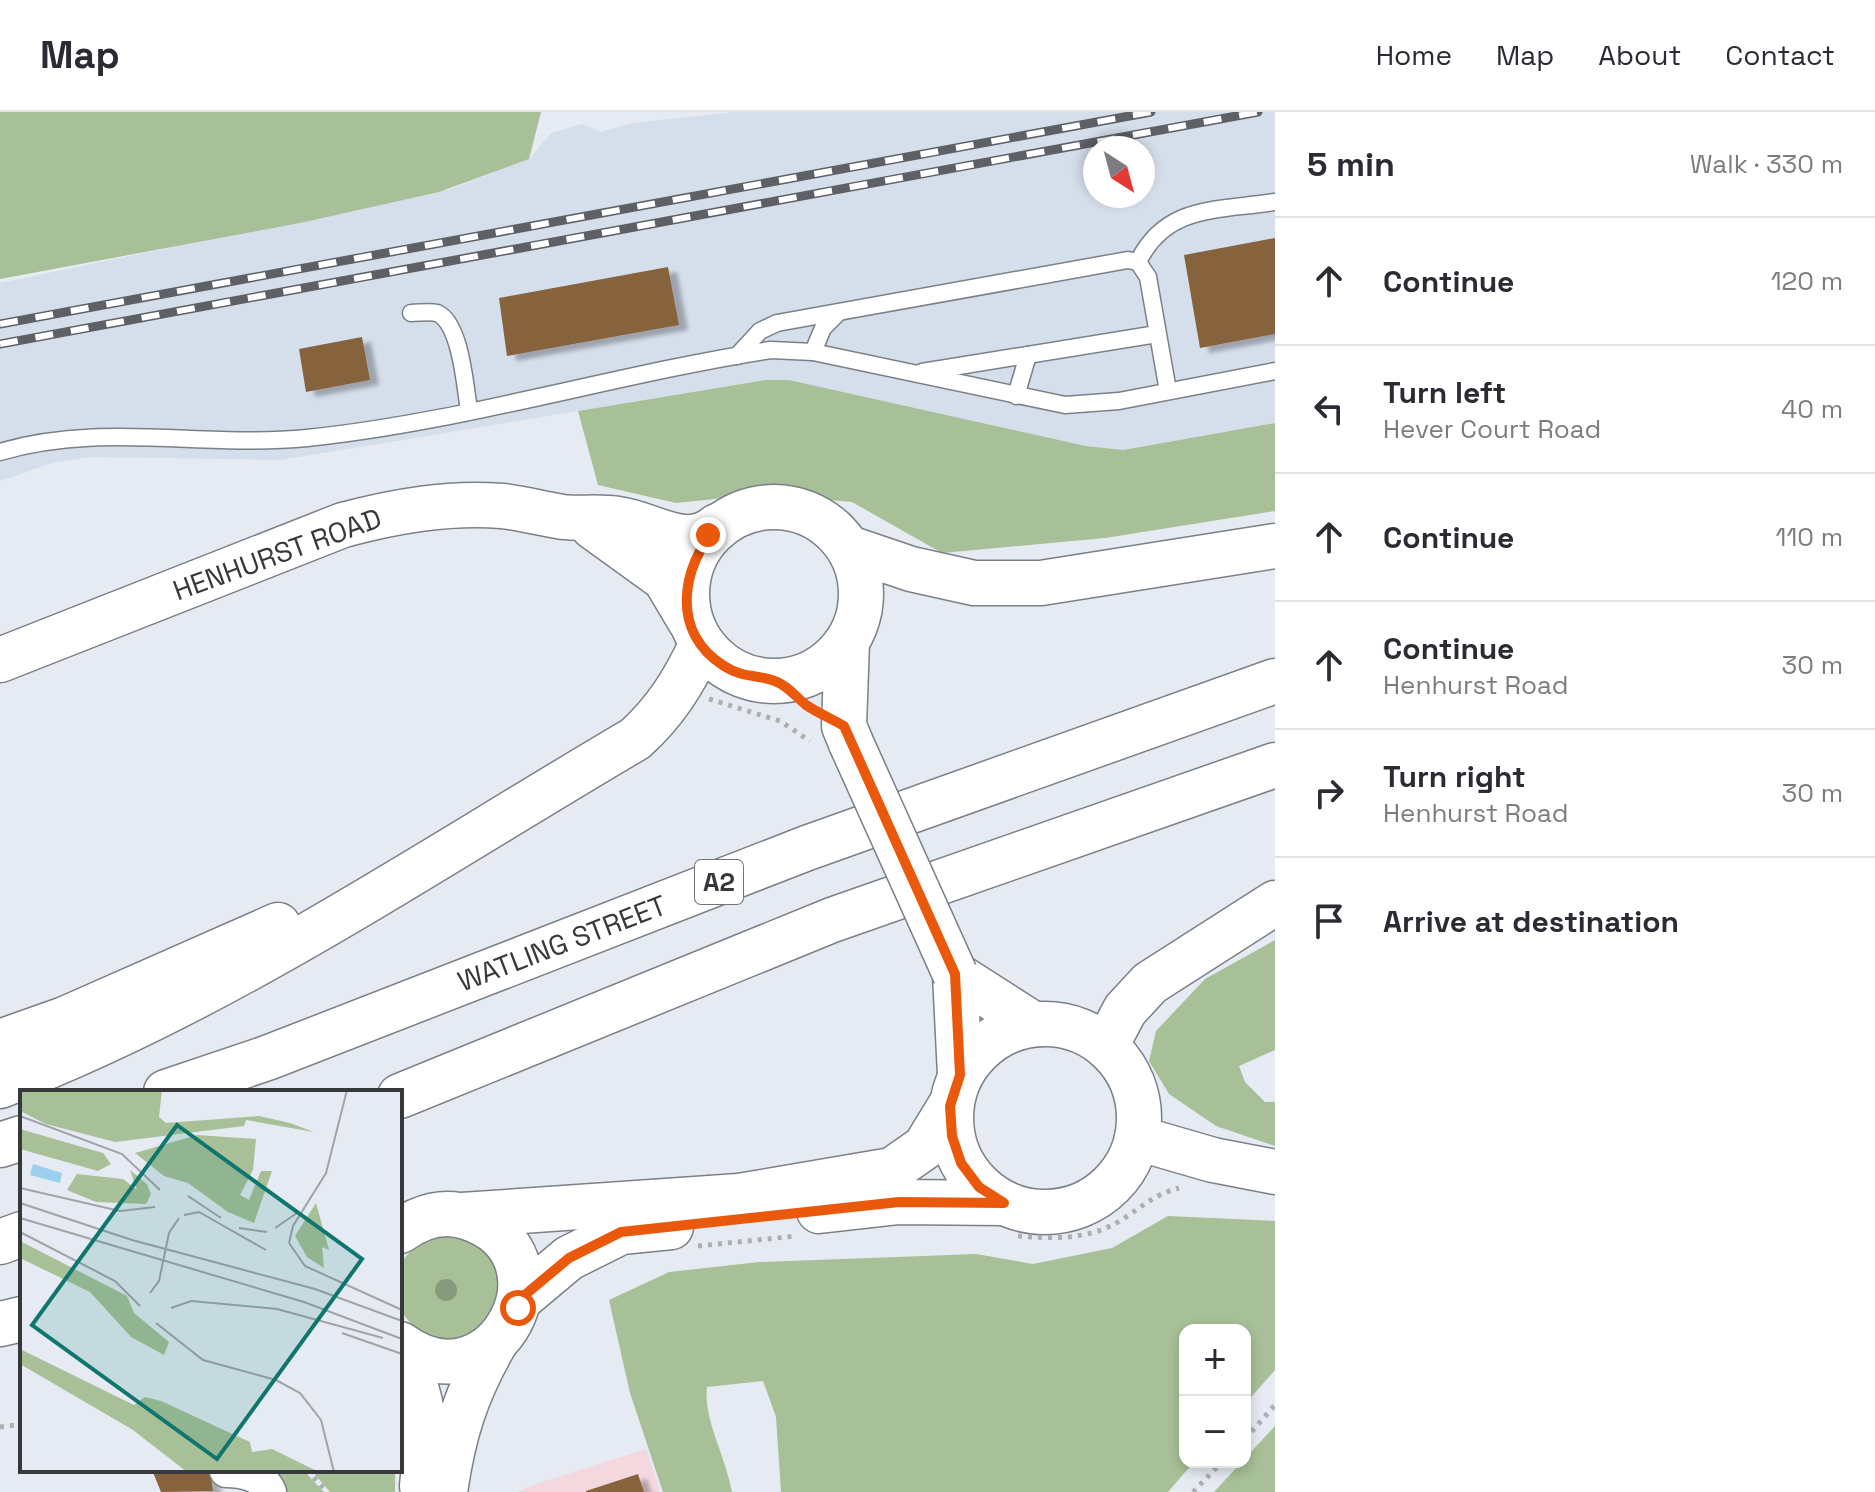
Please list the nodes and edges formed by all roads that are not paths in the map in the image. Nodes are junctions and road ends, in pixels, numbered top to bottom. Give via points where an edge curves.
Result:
1 (1275, 202) edge
2 (1138, 262) junction
3 (839, 312) junction
4 (411, 313) dead end
5 (1157, 334) junction
6 (813, 352) junction
7 (1028, 355) junction
8 (737, 356) junction
9 (1275, 371) edge
10 (914, 374) junction
11 (1168, 391) junction
12 (1016, 396) junction
13 (469, 410) junction
14 (0, 452) edge
15 (564, 517) junction
16 (717, 526) junction
17 (1275, 546) edge
18 (849, 548) junction
19 (847, 642) junction
20 (692, 649) junction
21 (0, 660) edge
22 (777, 681) junction
23 (1275, 681) edge
24 (838, 740) junction
25 (1275, 765) edge
26 (447, 850) junction
27 (1275, 903) edge
28 (955, 974) junction
29 (1033, 1024) junction
30 (0, 1042) edge
31 (1106, 1046) junction
32 (0, 1086) edge
33 (172, 1090) edge
34 (955, 1090) junction
35 (402, 1095) edge
36 (1137, 1138) junction
37 (20, 1139) edge
38 (0, 1145) edge
39 (1275, 1172) edge
40 (462, 1215) junction
41 (1007, 1219) junction
42 (402, 1230) edge
43 (20, 1235) edge
44 (0, 1242) edge
45 (520, 1299) junction
46 (20, 1319) edge
47 (0, 1324) edge
48 (495, 1343) junction
49 (402, 1345) edge
50 (402, 1355) edge
51 (245, 1472) edge
52 (270, 1492) edge
53 (422, 1492) edge
54 (445, 1492) edge

1 - 2 lane via 1166,224 1149,240
2 - 3 lane
2 - 5 lane via 1148,277
3 - 6 lane via 823,328
3 - 8 lane via 777,323 760,331
4 - 13 lane via 435,312 447,319
5 - 7 lane
5 - 11 lane
6 - 8 lane via 771,350
6 - 10 lane
7 - 10 lane
7 - 12 lane
8 - 13 lane
9 - 11 lane
10 - 12 lane
11 - 12 lane via 1091,405
13 - 14 lane via 297,438 98,435
15 - 16 main road, HENHURST ROAD via 621,519 687,538 708,535
15 - 20 main road, HENHURST ROAD via 593,527 665,579
15 - 21 main road, HENHURST ROAD via 464,504 389,513 343,525
16 - 18 main road, HENHURST ROAD via 744,512 773,506 803,511 829,525
16 - 20 main road via 700,546 690,570 686,595
17 - 18 main road via 1041,583 974,583
18 - 19 main road, HENHURST ROAD via 862,595
19 - 22 main road, HENHURST ROAD via 828,663 804,676
19 - 24 main road
20 - 22 main road, HENHURST ROAD via 749,678
20 - 26 main road via 661,715 635,739
22 - 24 main road
23 - 33 main road, WATLING STREET / A2 via 807,848
24 - 28 main road, bridge
25 - 35 main road via 832,920
26 - 30 main road via 143,985
26 - 32 main road via 221,986
27 - 31 main road via 1150,983 1125,1010
28 - 29 main road
28 - 34 main road
29 - 31 main road via 1084,1031
29 - 34 main road via 1004,1033 978,1050
31 - 36 main road via 1135,1087
34 - 40 main road via 925,1147 892,1170 739,1196
34 - 41 main road via 952,1136 961,1163
36 - 39 main road
36 - 41 main road via 1118,1175 1086,1202
37 - 38 main road
40 - 42 main road via 429,1216
40 - 45 main road via 491,1228 508,1246 520,1275
41 - 45 main road via 899,1202 621,1232 569,1258
43 - 44 main road
45 - 48 main road via 511,1323
46 - 47 main road
48 - 49 main road via 471,1357 444,1361 416,1355
48 - 54 main road via 470,1386
50 - 53 main road via 424,1415
51 - 52 street via 267,1484

